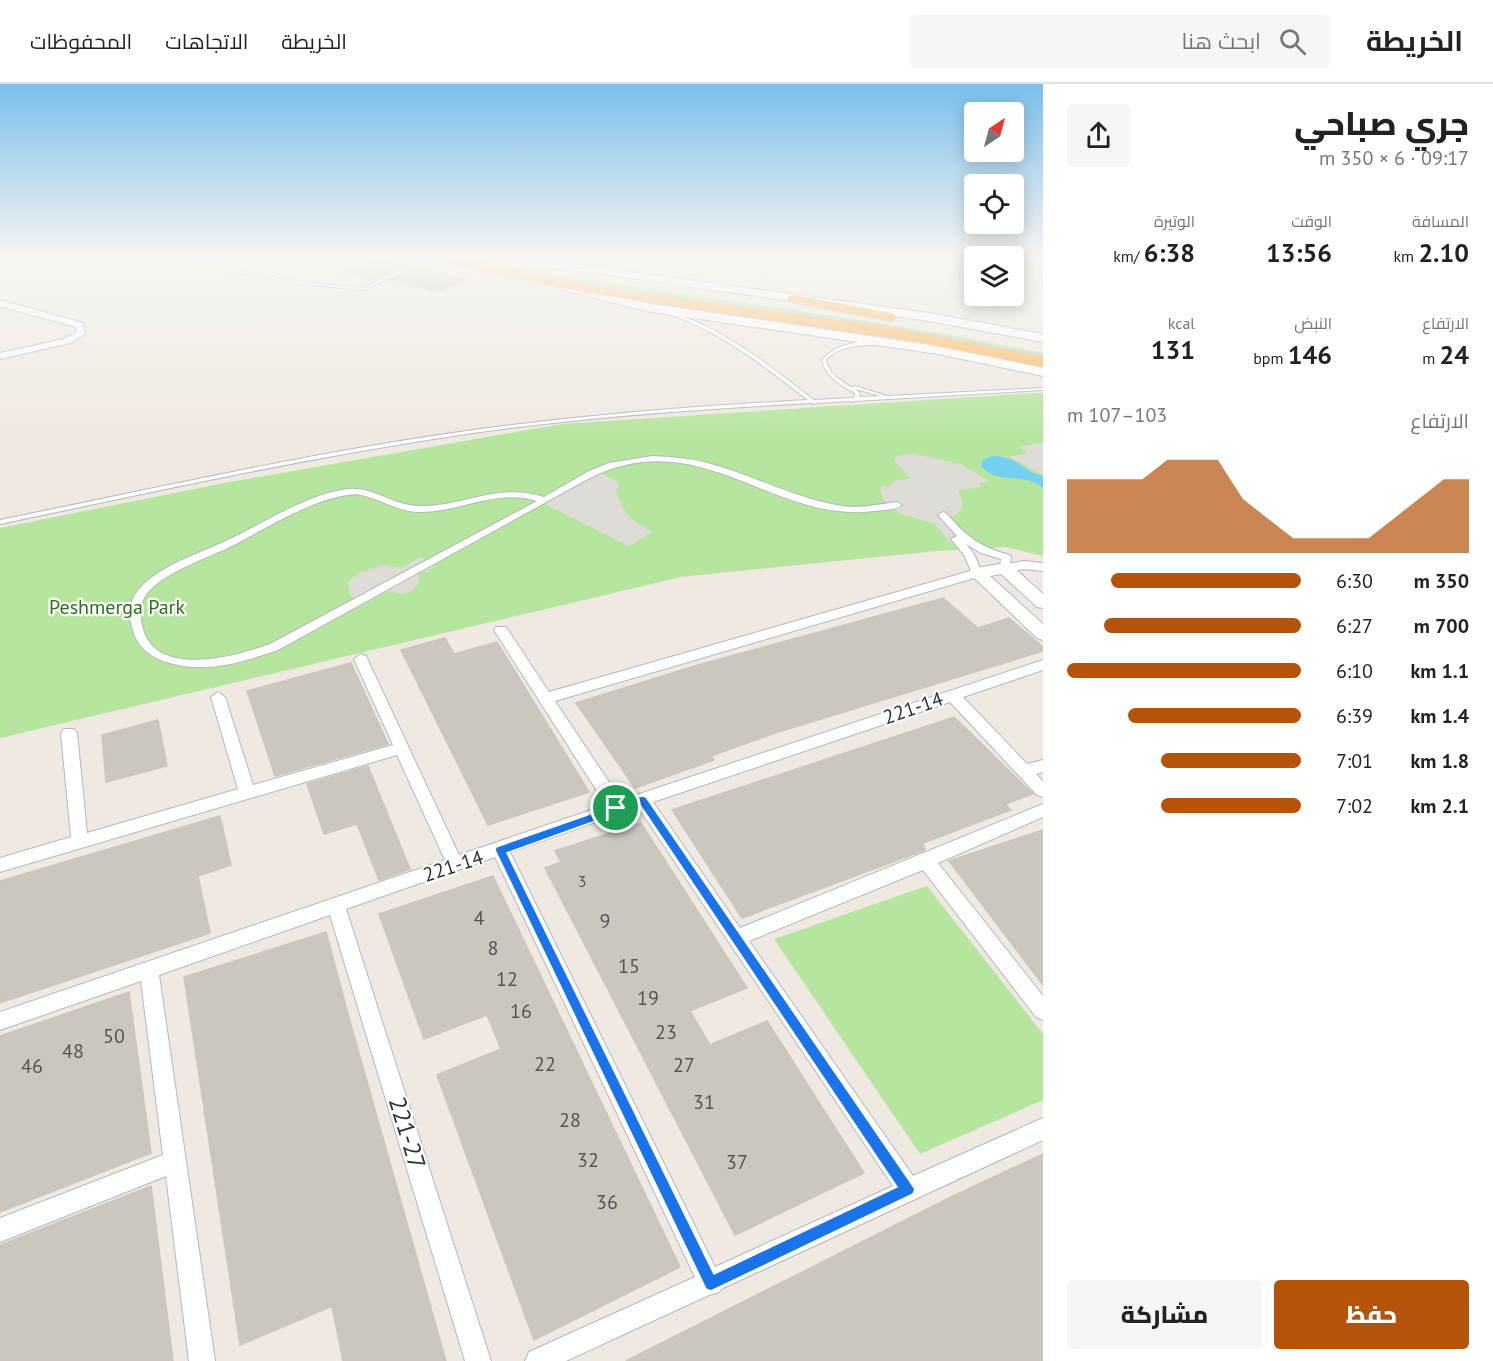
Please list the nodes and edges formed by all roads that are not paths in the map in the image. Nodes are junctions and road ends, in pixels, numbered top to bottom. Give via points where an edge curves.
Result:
1 (54, 319) edge
2 (687, 319) edge
3 (725, 319) edge
4 (790, 319) edge
5 (893, 319) edge
6 (899, 319) edge
7 (937, 319) edge
8 (944, 327) junction
9 (1043, 337) edge
10 (918, 347) junction
11 (1043, 347) edge
12 (966, 351) junction
13 (0, 356) edge
14 (1043, 362) edge
15 (1043, 372) edge
16 (843, 384) junction
17 (1043, 389) edge
18 (904, 398) junction
19 (852, 401) junction
20 (815, 403) junction
21 (545, 500) junction
22 (897, 505) dead end
23 (0, 522) edge
24 (1043, 567) edge
25 (1005, 568) junction
26 (977, 573) junction
27 (1043, 603) edge
28 (501, 630) dead end
29 (1043, 634) edge
30 (361, 659) dead end
31 (1043, 665) edge
32 (952, 695) junction
33 (218, 697) dead end
34 (547, 698) junction
35 (69, 734) dead end
36 (401, 748) junction
37 (1043, 766) edge
38 (1026, 771) junction
39 (1043, 791) edge
40 (247, 793) junction
41 (642, 800) junction
42 (616, 808) junction
43 (1043, 810) edge
44 (80, 842) junction
45 (500, 850) junction
46 (926, 861) junction
47 (455, 864) junction
48 (0, 865) edge
49 (336, 906) junction
50 (736, 938) junction
51 (149, 971) junction
52 (1043, 1011) edge
53 (0, 1021) edge
54 (1043, 1129) edge
55 (175, 1161) junction
56 (908, 1189) junction
57 (0, 1230) edge
58 (711, 1284) junction
59 (202, 1361) edge
60 (478, 1361) edge
61 (538, 1361) edge

1 - 13 street via 80,326 81,333 67,341
2 - 20 lane via 712,329
3 - 10 main road
4 - 12 highway via 900,334
5 - 8 highway
6 - 8 highway
7 - 9 main road
8 - 11 highway
10 - 12 main road
10 - 16 lane via 865,344 833,351 824,360 825,368
12 - 14 highway
12 - 15 main road
16 - 18 lane
16 - 19 lane via 858,394
17 - 18 lane
18 - 19 lane
19 - 20 lane
20 - 23 lane via 575,420 472,433 314,458
21 - 21 street via 509,493 417,509 369,492 346,492 163,576 138,599 135,620 139,636 150,651 177,663 209,666 244,658 274,647
21 - 22 street via 611,465 666,458 696,461 807,501 842,509
24 - 25 street
25 - 26 street
25 - 26 street via 1006,557 981,551 939,515 969,554
25 - 27 street
26 - 29 street
26 - 34 street
28 - 34 street
30 - 36 street
31 - 32 street, 221-14
32 - 38 street
32 - 41 street, 221-14
33 - 40 street
34 - 42 street
35 - 44 street
36 - 40 street
36 - 47 street
37 - 38 street
38 - 39 street
40 - 44 street
41 - 42 street, 221-14
41 - 50 street
42 - 45 street, 221-14
43 - 46 street
44 - 48 street
45 - 47 street, 221-14
45 - 58 street
46 - 50 street
46 - 52 street
47 - 49 street, 221-14
49 - 51 street, 221-14
49 - 60 street, 221-27
50 - 56 street
51 - 53 street, 221-14
51 - 55 street
54 - 56 street
55 - 57 street
55 - 59 street
56 - 58 street
58 - 61 street

